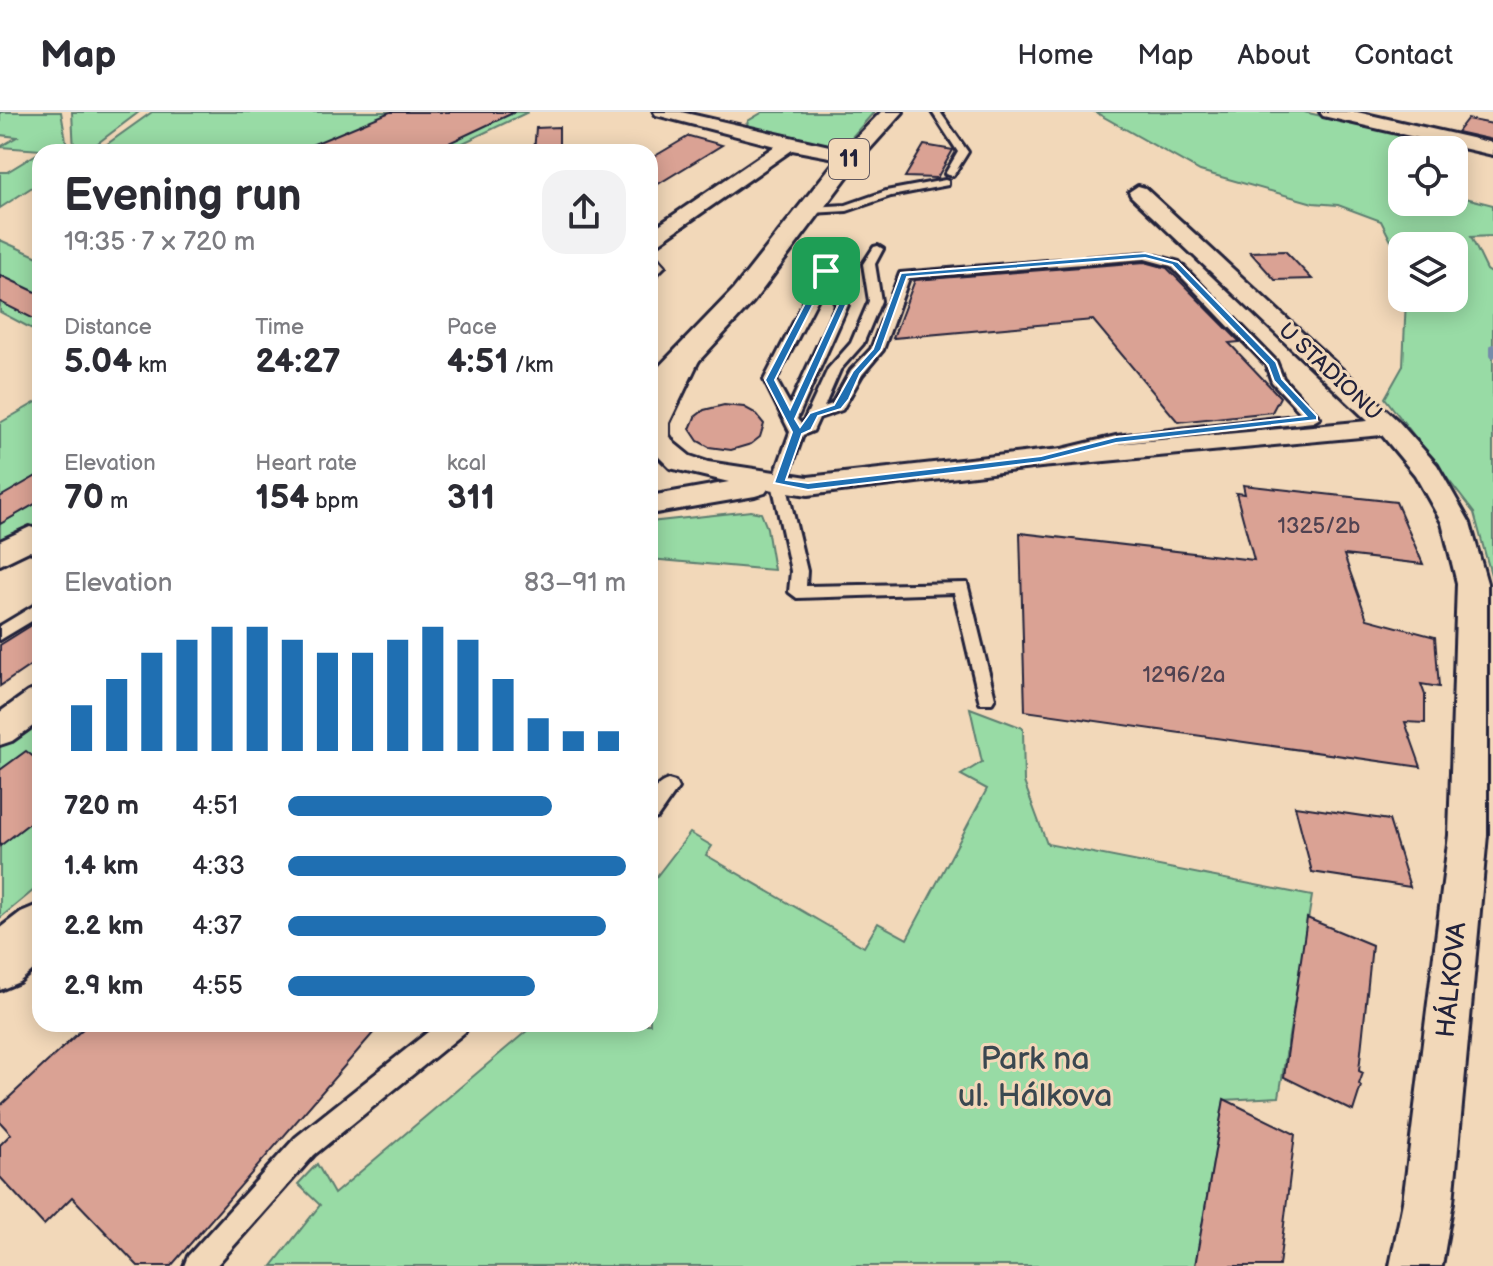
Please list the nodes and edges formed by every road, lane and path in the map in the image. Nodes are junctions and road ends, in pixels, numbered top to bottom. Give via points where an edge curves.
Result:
1 (662, 112) edge
2 (893, 112) edge
3 (936, 112) edge
4 (1330, 112) edge
5 (749, 117) dead end
6 (730, 129) junction
7 (789, 144) junction
8 (1493, 149) edge
9 (851, 156) junction
10 (1138, 192) dead end
11 (811, 210) junction
12 (658, 234) edge
13 (878, 249) dead end
14 (689, 356) junction
15 (658, 387) edge
16 (814, 415) junction
17 (658, 419) edge
18 (794, 426) junction
19 (1389, 427) junction
20 (658, 440) edge
21 (1041, 459) junction
22 (779, 483) junction
23 (658, 488) edge
24 (658, 504) edge
25 (32, 538) edge
26 (0, 555) edge
27 (32, 613) edge
28 (0, 634) edge
29 (986, 698) dead end
30 (32, 708) edge
31 (0, 731) edge
32 (668, 788) dead end
33 (658, 801) edge
34 (32, 937) edge
35 (0, 963) edge
36 (447, 1032) edge
37 (198, 1266) edge
38 (1416, 1266) edge

1 - 6 street
2 - 9 main road, 11
3 - 11 lane via 963,152 948,179 847,208
4 - 8 street
5 - 6 street
6 - 7 street
7 - 9 street
7 - 12 street
9 - 11 main road, 11
10 - 19 street, U STADIONU
11 - 14 main road, 11
13 - 16 lane via 869,264 875,301 857,344 834,369
14 - 15 main road, 11
14 - 17 street, U STADIONU
16 - 18 lane via 808,428
16 - 21 lane via 837,407 877,350 904,275 1145,256 1175,264 1272,364 1277,379 1313,418 1116,440
18 - 18 lane via 770,380 826,271 842,305
18 - 22 lane
19 - 21 street, U STADIONU
19 - 38 street, HÁLKOVA via 1427,471 1456,523 1472,583 1468,835 1428,1202
20 - 22 street, U STADIONU via 692,467
21 - 22 street, U STADIONU via 808,486
22 - 23 street, U STADIONU
22 - 24 street, U STADIONU
22 - 29 lane via 799,571 797,592 961,587
25 - 26 street
27 - 28 lane
30 - 31 street
32 - 33 lane
34 - 35 main road
36 - 37 lane via 305,1146

